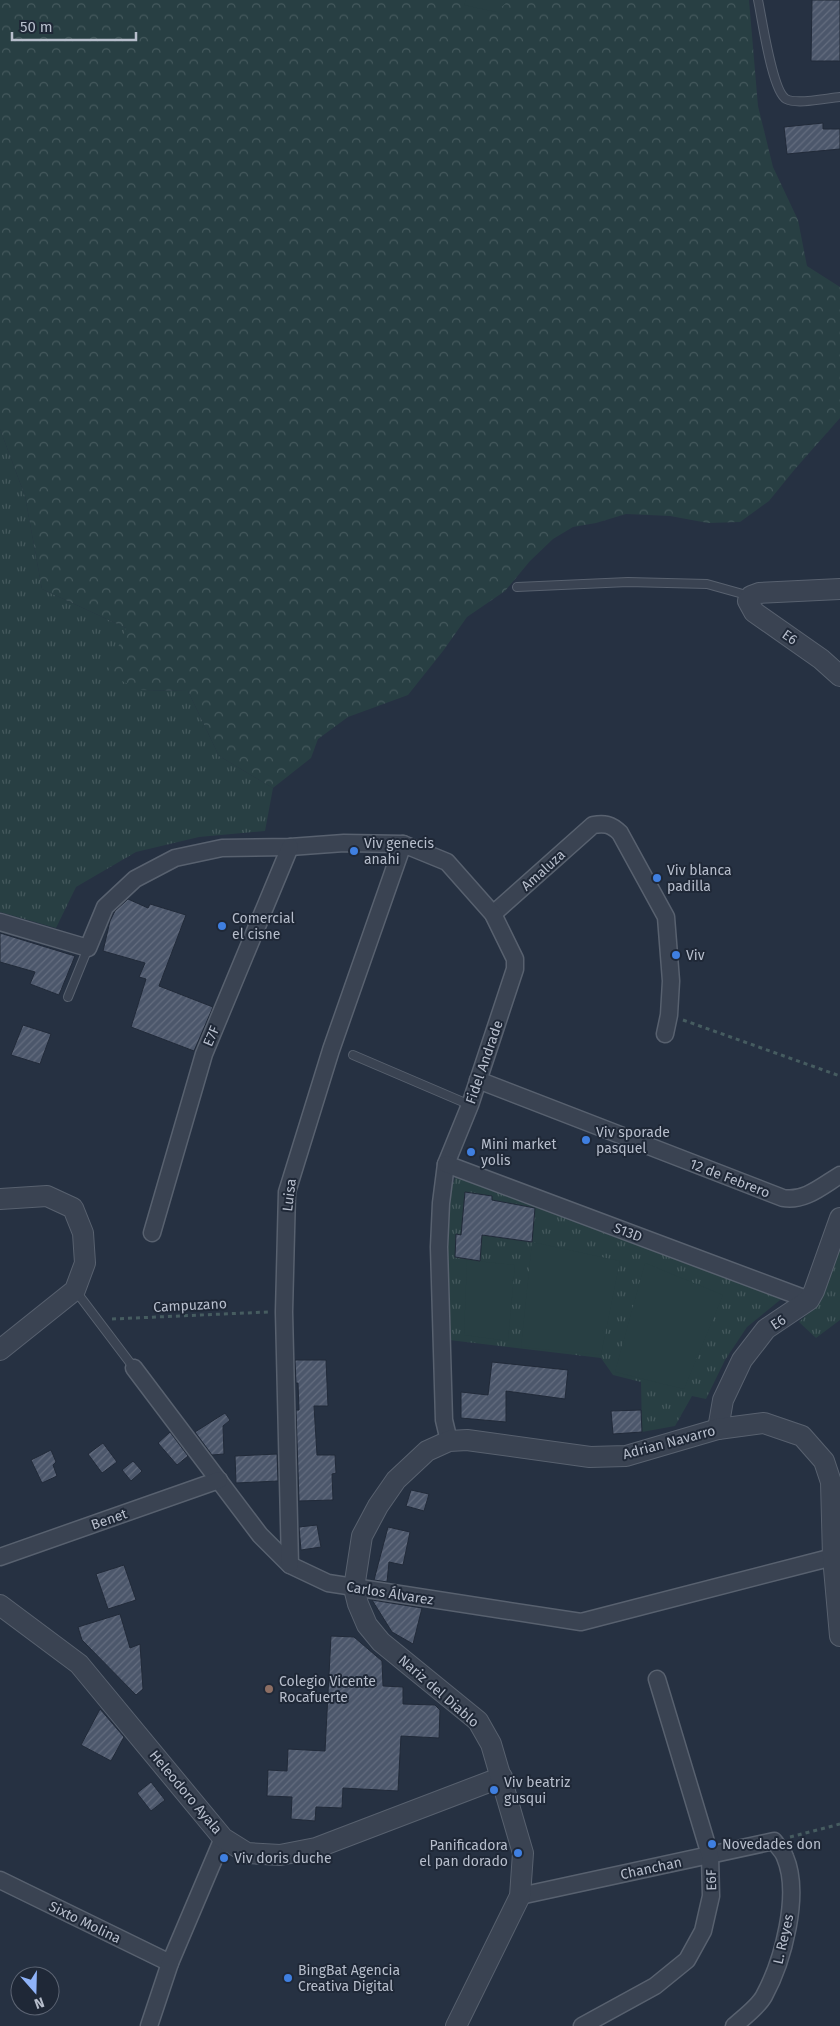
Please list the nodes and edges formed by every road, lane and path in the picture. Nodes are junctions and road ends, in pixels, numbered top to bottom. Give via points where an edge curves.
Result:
1 (758, 0) edge
2 (840, 97) edge
3 (517, 588) dead end
4 (840, 589) edge
5 (751, 596) junction
6 (840, 676) edge
7 (403, 844) junction
8 (290, 847) junction
9 (493, 914) junction
10 (0, 922) edge
11 (88, 948) junction
12 (68, 997) dead end
13 (670, 1015) junction
14 (665, 1034) dead end
15 (353, 1055) dead end
16 (840, 1076) edge
17 (478, 1080) junction
18 (470, 1105) junction
19 (446, 1164) junction
20 (840, 1175) edge
21 (0, 1199) edge
22 (840, 1218) edge
23 (152, 1233) dead end
24 (75, 1290) junction
25 (809, 1300) junction
26 (284, 1312) junction
27 (98, 1320) junction
28 (0, 1350) edge
29 (134, 1368) joint
30 (718, 1429) junction
31 (449, 1441) junction
32 (219, 1480) junction
33 (0, 1557) edge
34 (833, 1557) junction
35 (290, 1565) junction
36 (354, 1588) junction
37 (0, 1605) edge
38 (840, 1636) edge
39 (657, 1679) dead end
40 (502, 1777) junction
41 (840, 1824) edge
42 (223, 1838) junction
43 (774, 1841) junction
44 (710, 1855) junction
45 (0, 1880) edge
46 (520, 1896) junction
47 (170, 1964) junction
48 (149, 2026) edge
49 (456, 2026) edge
50 (582, 2026) edge
51 (734, 2026) edge

1 - 2 lane via 773,74 780,92 786,99 795,101
3 - 5 lane via 628,582 707,584
4 - 5 street via 789,590
5 - 6 street, E6 via 748,601 754,612
7 - 8 street, Fidel Andrade via 344,843
7 - 9 street, Fidel Andrade via 447,862
7 - 26 street, Luisa via 288,1183
8 - 11 street, Fidel Andrade via 222,848 175,858 134,879 105,907
8 - 23 street, E7F via 204,1054
9 - 13 street, Amaluza via 592,825 603,823 613,826 620,833 666,917
9 - 17 street, Fidel Andrade via 516,964
10 - 11 street
11 - 12 lane
13 - 14 street
13 - 16 path
15 - 18 lane
17 - 18 street, Fidel Andrade
17 - 20 street, 12 de Febrero via 783,1198 802,1198
18 - 19 street, Fidel Andrade
19 - 25 street, S13D
19 - 31 street, Fidel Andrade via 439,1247 444,1420
21 - 24 street via 47,1196 73,1208 83,1233 85,1263
22 - 25 street
24 - 27 lane, Carlos Álvarez
24 - 28 street
25 - 30 street, E6 via 766,1329 742,1360 723,1400
26 - 27 path, Campuzano
26 - 35 street, Luisa
27 - 29 lane, Carlos Álvarez
29 - 32 street, Carlos Álvarez
30 - 31 street, Adrian Navarro via 626,1456 590,1456 467,1440
30 - 34 street, Adrian Navarro via 764,1423 802,1436 824,1461 831,1482
31 - 36 street, Adrian Navarro via 428,1452 396,1480 378,1506 362,1536
32 - 33 street, Benet
32 - 35 street, Carlos Álvarez via 260,1535
34 - 36 street, Carlos Álvarez via 581,1622
34 - 38 street, Adrian Navarro
35 - 36 street, Carlos Álvarez via 328,1583
36 - 40 street, Nariz del Diablo via 367,1626 478,1721 492,1744
37 - 42 street, Heleodoro Ayala via 79,1664
39 - 44 street, E6F
40 - 42 street, Heleodoro Ayala via 316,1848 280,1856 248,1853
40 - 46 street, Nariz del Diablo via 523,1853
41 - 43 path
42 - 47 street
43 - 44 street, Chanchan
43 - 51 street, L. Reyes via 785,1856 791,1909 778,1964 764,1997
44 - 46 street, Chanchan
44 - 50 street, E6F via 711,1896 703,1931 687,1960 655,1986
45 - 47 street, Sixto Molina
46 - 49 street, Nariz del Diablo
47 - 48 street

